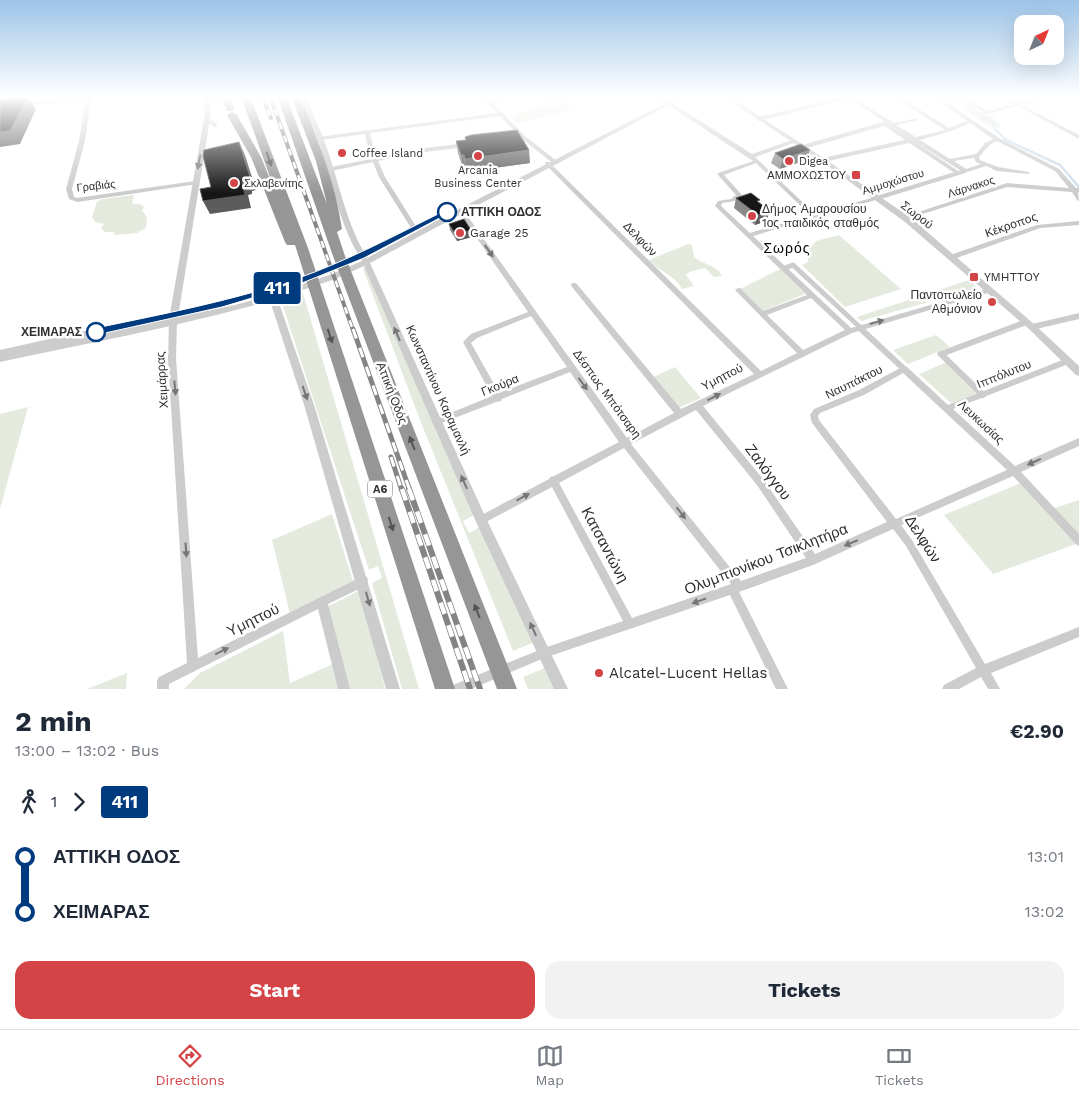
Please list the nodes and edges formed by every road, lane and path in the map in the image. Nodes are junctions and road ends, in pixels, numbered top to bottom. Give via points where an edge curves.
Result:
1 (84, 128) edge
2 (205, 128) edge
3 (240, 128) edge
4 (257, 128) edge
5 (293, 128) edge
6 (308, 128) edge
7 (316, 128) edge
8 (396, 128) edge
9 (515, 128) edge
10 (619, 128) edge
11 (706, 128) edge
12 (774, 128) edge
13 (869, 128) edge
14 (890, 128) edge
15 (900, 128) edge
16 (946, 128) edge
17 (954, 128) edge
18 (979, 128) edge
19 (1063, 128) edge
20 (1079, 129) edge
21 (949, 130) junction
22 (1067, 130) junction
23 (367, 132) junction
24 (523, 137) junction
25 (1079, 137) edge
26 (320, 138) junction
27 (515, 138) edge
28 (916, 139) junction
29 (997, 139) junction
30 (794, 141) junction
31 (909, 141) junction
32 (472, 144) edge
33 (803, 147) junction
34 (978, 155) junction
35 (374, 159) junction
36 (753, 159) junction
37 (823, 160) junction
38 (949, 160) junction
39 (942, 162) junction
40 (552, 163) junction
41 (985, 165) junction
42 (331, 169) junction
43 (965, 171) junction
44 (958, 173) junction
45 (1028, 173) dead end
46 (196, 183) junction
47 (1076, 190) edge
48 (877, 198) junction
49 (1079, 199) edge
50 (461, 211) junction
51 (814, 216) junction
52 (905, 218) junction
53 (1079, 223) edge
54 (414, 228) junction
55 (750, 235) junction
56 (338, 256) junction
57 (952, 257) junction
58 (363, 259) junction
59 (785, 268) junction
60 (574, 284) dead end
61 (285, 286) junction
62 (305, 286) junction
63 (738, 290) dead end
64 (989, 290) junction
65 (813, 295) junction
66 (274, 297) junction
67 (532, 313) junction
68 (762, 314) junction
69 (1079, 316) edge
70 (173, 318) junction
71 (1029, 325) junction
72 (854, 329) junction
73 (0, 353) edge
74 (801, 353) junction
75 (941, 354) joint
76 (0, 359) edge
77 (1068, 361) junction
78 (572, 368) junction
79 (904, 369) junction
80 (1079, 372) edge
81 (759, 374) junction
82 (983, 395) junction
83 (498, 399) junction
84 (697, 406) junction
85 (948, 408) junction
86 (680, 414) junction
87 (814, 415) joint
88 (436, 422) junction
89 (1079, 442) edge
90 (626, 444) junction
91 (1014, 471) junction
92 (553, 480) junction
93 (481, 520) junction
94 (896, 524) junction
95 (1079, 541) edge
96 (813, 560) junction
97 (363, 581) junction
98 (736, 588) junction
99 (322, 602) junction
100 (630, 624) junction
101 (1079, 632) edge
102 (543, 654) junction
103 (193, 665) junction
104 (983, 670) junction
105 (163, 685) edge
106 (344, 689) edge
107 (393, 689) edge
108 (444, 689) edge
109 (457, 689) edge
110 (507, 689) edge
111 (561, 689) edge
112 (782, 689) edge
113 (948, 689) edge
114 (994, 689) edge

1 - 46 street, Γραβιάς via 69,189 71,198 77,200
2 -> 46 street, Χειμάρρας
3 - 62 highway via 255,153
4 -> 62 highway, Α6 via 302,248
5 - 56 highway, Αττική Οδός
6 - 56 highway via 329,184
7 - 26 street, Κωνσταντίνου Καραμανλή
8 - 23 street
9 - 24 street, Δελφών
10 - 40 street
11 - 36 street
12 - 30 street, Σωρού
13 - 33 street
14 - 31 street
15 - 28 street
16 - 21 street
17 - 21 street
18 - 29 street
19 - 22 street
20 - 22 street
21 - 28 street
22 - 25 street
23 - 26 street
23 - 35 street
24 - 27 street
24 - 40 street, Δελφών
26 - 42 street, Κωνσταντίνου Καραμανλή
28 - 31 street
28 - 38 street
29 - 34 street via 987,143
29 - 47 street via 1057,170
30 - 33 street, Σωρού
30 - 36 street
31 - 37 street
31 - 39 street
32 - 35 street
33 - 37 street, Σωρού
34 - 38 street
34 - 41 street via 978,161
35 - 42 street
35 - 54 street
36 - 51 street
36 - 55 street, Λευκωσίας via 720,174 739,195 718,204
37 - 48 street, Σωρού
38 - 39 street
38 - 43 street
39 - 44 street
40 - 50 street
40 - 54 street
40 - 81 street, Δελφών via 691,309
41 - 43 street, Αμμοχώστου
41 - 45 street
42 - 58 street, Κωνσταντίνου Καραμανλή via 342,215
43 - 44 street, Αμμοχώστου
44 - 48 street, Αμμοχώστου
46 - 70 street, Χειμάρρας
47 - 49 street
47 - 52 street, Λάρνακος via 1007,185
48 - 51 street, Αμμοχώστου
48 - 52 street, Σωρού
50 - 58 street
50 -> 67 street, Δέσπως Μπότσαρη
51 - 55 street, Αμμοχώστου
52 - 57 street, Σωρού
53 - 57 street, Κέκροπος via 1039,226
54 - 58 street
55 - 59 street, Λευκωσίας
110 -> 56 highway, Αττική Οδός
57 - 64 street, Σωρού
58 - 62 street
88 -> 58 street, Κωνσταντίνου Καραμανλή
59 - 65 street, Λευκωσίας
59 - 72 street via 793,265
60 - 86 street
61 - 62 street
61 - 66 street
61 - 70 street
62 - 66 street
62 -> 108 highway, Α6
63 - 68 street
64 - 71 street, Σωρού
72 -> 64 street, Υμηττού
65 - 68 street
65 - 72 street, Λευκωσίας
66 - 70 street
66 -> 97 street
67 - 78 street, Δέσπως Μπότσαρη
67 - 83 street via 466,342
68 - 74 street
69 - 71 street
70 - 73 street
70 - 76 street
70 -> 103 street, Χειμάρρας via 172,359
71 - 75 street
71 - 77 street, Σωρού
72 - 74 street, Υμηττού
72 - 79 street, Λευκωσίας
74 - 81 street, Υμηττού
75 - 82 street
77 - 80 street, Σωρού
77 - 82 street, Ιππόλυτου
78 - 83 street, Γκούρα
78 -> 90 street, Δέσπως Μπότσαρη
79 - 85 street, Λευκωσίας
79 - 87 street, Ναυπάκτου
84 -> 81 street, Υμηττού
82 - 85 street, Ιππόλυτου
83 - 88 street, Γκούρα
84 - 86 street, Υμηττού
84 - 96 street, Ζαλόγγου via 765,489
85 - 91 street, Λευκωσίας
86 - 90 street, Υμηττού
87 - 94 street, Δελφών via 815,422
93 -> 88 street, Κωνσταντίνου Καραμανλή
89 -> 91 street, Ολυμπιονίκου Τσικλητήρα
90 - 92 street, Υμηττού
90 -> 98 street, Δέσπως Μπότσαρη
91 - 94 street, Ολυμπιονίκου Τσικλητήρα
91 - 95 street, Λευκωσίας
93 -> 92 street, Υμηττού
92 - 100 street, Κατσαντώνη
102 -> 93 street, Κωνσταντίνου Καραμανλή
94 -> 96 street, Ολυμπιονίκου Τσικλητήρα
94 - 104 street, Δελφών
96 - 98 street, Ολυμπιονίκου Τσικλητήρα
97 - 99 street, Υμηττού
97 -> 107 street
98 -> 100 street, Ολυμπιονίκου Τσικλητήρα
98 - 112 street, Δέσπως Μπότσαρη
103 -> 99 street, Υμηττού
99 - 106 street
100 - 102 street, Ολυμπιονίκου Τσικλητήρα
101 - 104 street
102 - 109 street, Ολυμπιονίκου Τσικλητήρα
102 - 111 street, Κωνσταντίνου Καραμανλή
103 - 105 street, Υμηττού
104 - 113 street
104 - 114 street, Δελφών

